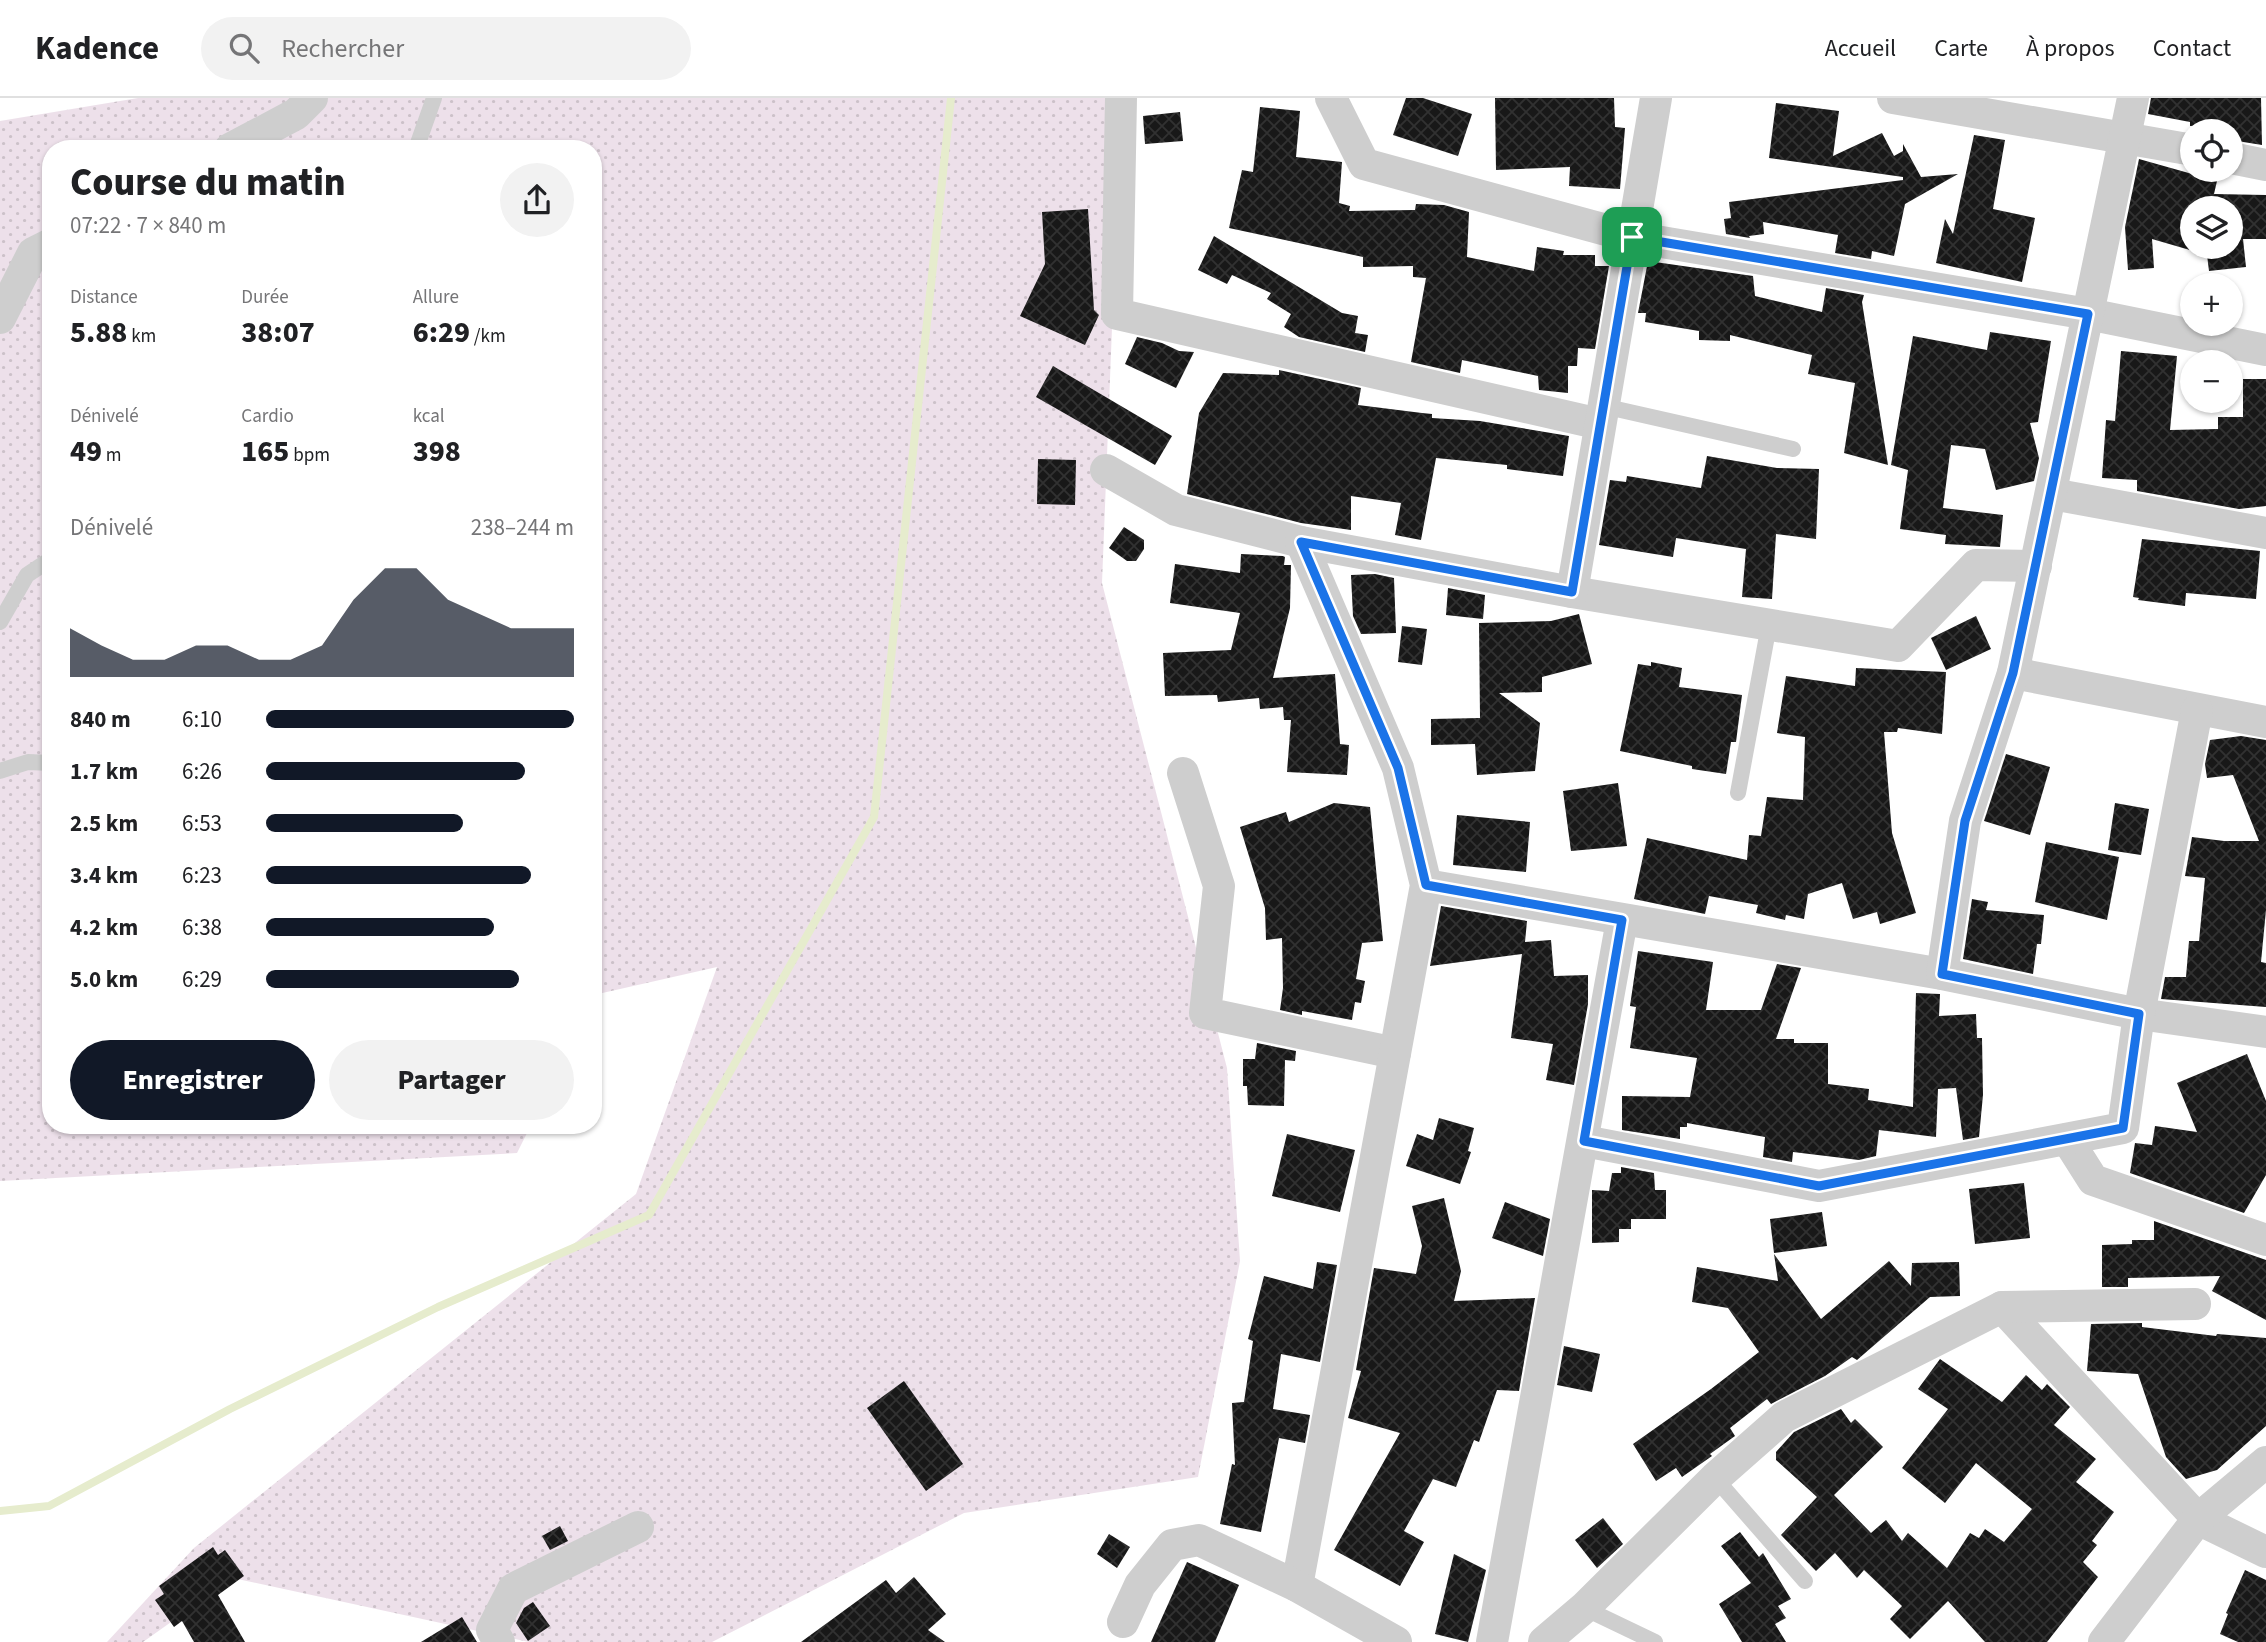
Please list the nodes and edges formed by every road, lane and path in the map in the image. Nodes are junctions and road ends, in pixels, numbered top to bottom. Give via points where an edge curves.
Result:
1 (312, 98) edge
2 (434, 98) edge
3 (1121, 98) edge
4 (1331, 98) edge
5 (1656, 98) edge
6 (1893, 98) edge
7 (2133, 98) edge
8 (2124, 136) junction
9 (247, 140) edge
10 (419, 140) edge
11 (2180, 147) edge
12 (2243, 160) edge
13 (2266, 165) edge
14 (1632, 237) junction
15 (42, 248) edge
16 (2088, 314) junction
17 (0, 318) edge
18 (2266, 350) edge
19 (1601, 415) junction
20 (1793, 449) dead end
21 (1106, 470) dead end
22 (2052, 494) junction
23 (2266, 533) edge
24 (1301, 542) junction
25 (42, 565) edge
26 (2036, 566) junction
27 (1572, 592) junction
28 (0, 622) edge
29 (1769, 625) junction
30 (2013, 673) junction
31 (2197, 710) junction
32 (2266, 722) edge
33 (42, 763) edge
34 (0, 771) edge
35 (1183, 773) dead end
36 (1738, 793) dead end
37 (1426, 885) junction
38 (1622, 920) junction
39 (1942, 974) junction
40 (2139, 1014) junction
41 (2266, 1032) edge
42 (1395, 1053) junction
43 (2067, 1139) junction
44 (1584, 1141) junction
45 (2266, 1240) edge
46 (2195, 1304) dead end
47 (2002, 1307) junction
48 (2266, 1462) edge
49 (1715, 1478) junction
50 (2198, 1519) junction
51 (638, 1527) dead end
52 (2266, 1552) edge
53 (1805, 1581) dead end
54 (1297, 1586) junction
55 (1584, 1608) junction
56 (1123, 1622) dead end
57 (499, 1642) edge
58 (1396, 1642) edge
59 (1492, 1642) edge
60 (1544, 1642) edge
61 (1655, 1642) edge
62 (2104, 1642) edge

1 - 9 street via 296,114
2 - 10 lane
3 - 19 street via 1117,314
4 - 14 street via 1364,164
5 - 14 street
6 - 8 street
7 - 8 street
8 - 11 street
8 - 16 street
12 - 13 street
14 - 16 street
14 - 19 street
15 - 17 street via 33,253
16 - 18 street
16 - 22 street
19 - 20 lane
19 - 27 street
21 - 24 street via 1176,510
22 - 23 street
22 - 26 street
24 - 27 street
24 - 37 street via 1398,768
25 - 28 lane via 27,575
26 - 29 street via 1976,565 1898,646
26 - 30 street
27 - 29 street
29 - 36 lane
30 - 31 street
30 - 39 street via 1965,821
31 - 32 street
31 - 40 street
33 - 34 lane
35 - 42 street via 1219,886 1205,1013
37 - 38 street
37 - 42 street
38 - 39 street
38 - 44 street
39 - 40 street
40 - 41 street
40 - 43 street via 2123,1128
42 - 54 street
43 - 44 street via 1819,1186
43 - 45 street via 2094,1180
44 - 59 street
46 - 47 street
47 - 49 street via 1784,1417
47 - 50 street
48 - 50 street
49 - 53 lane
49 - 55 street
50 - 52 street
50 - 62 street
51 - 57 street via 513,1589 492,1630
54 - 56 street via 1199,1540 1172,1545 1140,1584
54 - 58 street
55 - 60 street
55 - 61 lane

